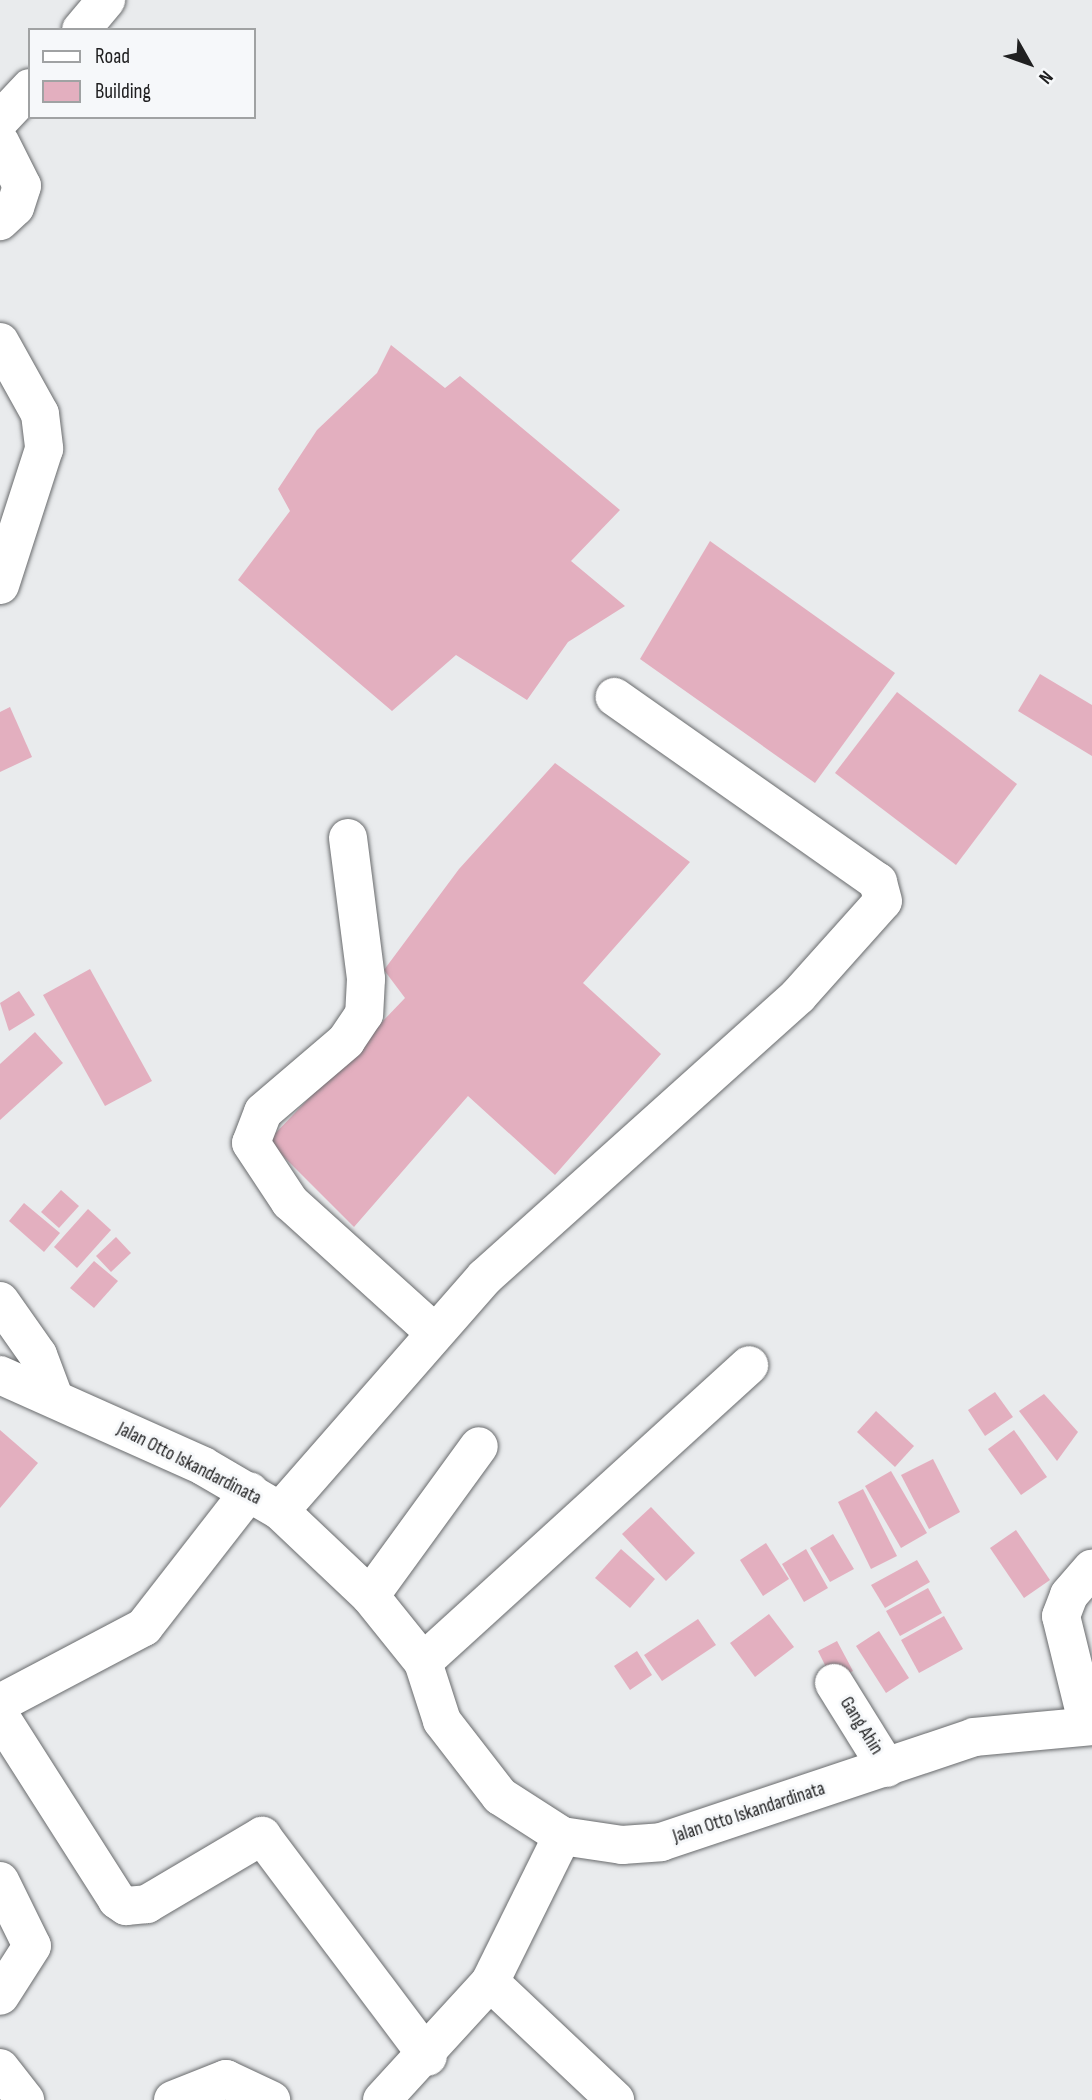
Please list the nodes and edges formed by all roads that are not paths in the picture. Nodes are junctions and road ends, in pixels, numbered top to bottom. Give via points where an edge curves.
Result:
1 (106, 0) edge
2 (84, 28) edge
3 (28, 90) edge
4 (0, 120) edge
5 (0, 142) edge
6 (0, 221) edge
7 (0, 342) edge
8 (0, 585) edge
9 (615, 697) dead end
10 (348, 838) dead end
11 (0, 1301) edge
12 (432, 1331) junction
13 (748, 1365) dead end
14 (0, 1375) edge
15 (45, 1392) junction
16 (479, 1446) dead end
17 (265, 1501) junction
18 (1092, 1569) edge
19 (370, 1596) junction
20 (423, 1662) junction
21 (834, 1683) dead end
22 (0, 1703) edge
23 (0, 1716) edge
24 (1090, 1726) edge
25 (887, 1768) junction
26 (562, 1836) junction
27 (0, 1881) edge
28 (490, 1982) junction
29 (0, 1996) edge
30 (428, 2057) junction
31 (0, 2067) edge
32 (25, 2100) edge
33 (173, 2100) edge
34 (271, 2100) edge
35 (382, 2100) edge
36 (615, 2100) edge

1 - 2 street
3 - 4 street
5 - 6 street via 22,186 15,207
7 - 8 street via 40,414 44,449
9 - 12 street via 878,882 883,901 798,996
10 - 12 street via 366,979 364,1014 346,1041 263,1112 251,1143 290,1202
11 - 15 street via 38,1355
12 - 17 street
13 - 20 street
14 - 15 street, Jalan Otto Iskandardinata
15 - 17 street, Jalan Otto Iskandardinata
16 - 19 street
17 - 19 street, Jalan Otto Iskandardinata
17 - 22 street via 144,1627
18 - 24 street via 1069,1595 1061,1616
19 - 20 street, Jalan Otto Iskandardinata
20 - 26 street, Jalan Otto Iskandardinata via 442,1721 466,1754 513,1807
21 - 25 street, Gang Ahin
23 - 30 street via 117,1900 126,1906 147,1904 262,1836
24 - 25 street, Jalan Otto Iskandardinata via 974,1737
25 - 26 street, Jalan Otto Iskandardinata via 662,1842 622,1845
26 - 28 street
27 - 29 street via 32,1945 21,1972
28 - 30 street
28 - 36 street
30 - 35 street
31 - 32 street
33 - 34 street via 226,2079

